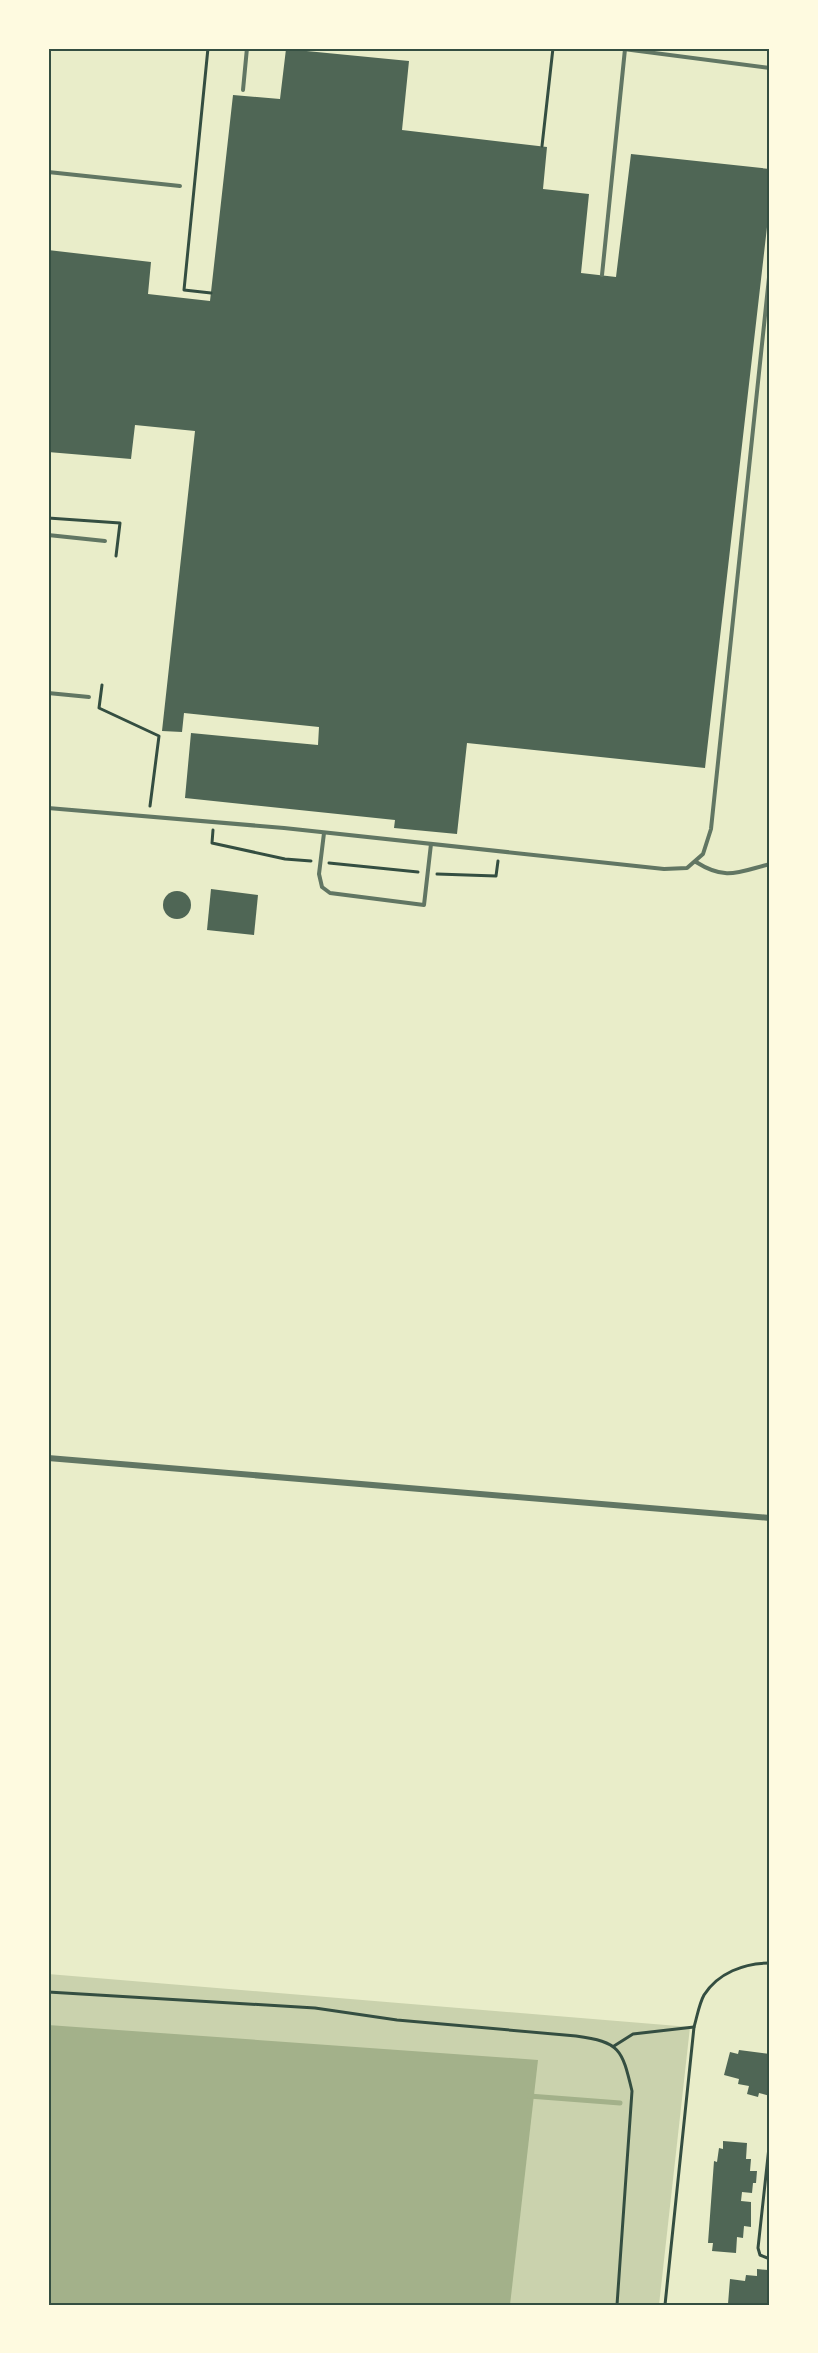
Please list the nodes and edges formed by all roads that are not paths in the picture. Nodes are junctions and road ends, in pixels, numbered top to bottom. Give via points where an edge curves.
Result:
1 (247, 48) edge
2 (616, 48) edge
3 (625, 49) edge
4 (769, 67) edge
5 (243, 90) dead end
6 (48, 172) edge
7 (180, 186) dead end
8 (770, 268) edge
9 (602, 275) dead end
10 (769, 282) edge
11 (48, 536) edge
12 (105, 540) dead end
13 (48, 693) edge
14 (89, 697) dead end
15 (48, 808) edge
16 (324, 832) junction
17 (431, 844) junction
18 (696, 862) junction
19 (770, 864) edge
20 (48, 1458) edge
21 (770, 1518) edge

1 - 5 lane
2 - 3 lane
3 - 4 lane
3 - 9 lane
6 - 7 lane
8 - 10 lane
10 - 18 lane via 714,807 703,854
11 - 12 lane
13 - 14 lane
15 - 16 lane
16 - 17 lane
16 - 17 lane via 319,874 322,887 330,893 424,905
17 - 18 lane via 664,869 687,868
18 - 19 lane via 725,875
20 - 21 street

